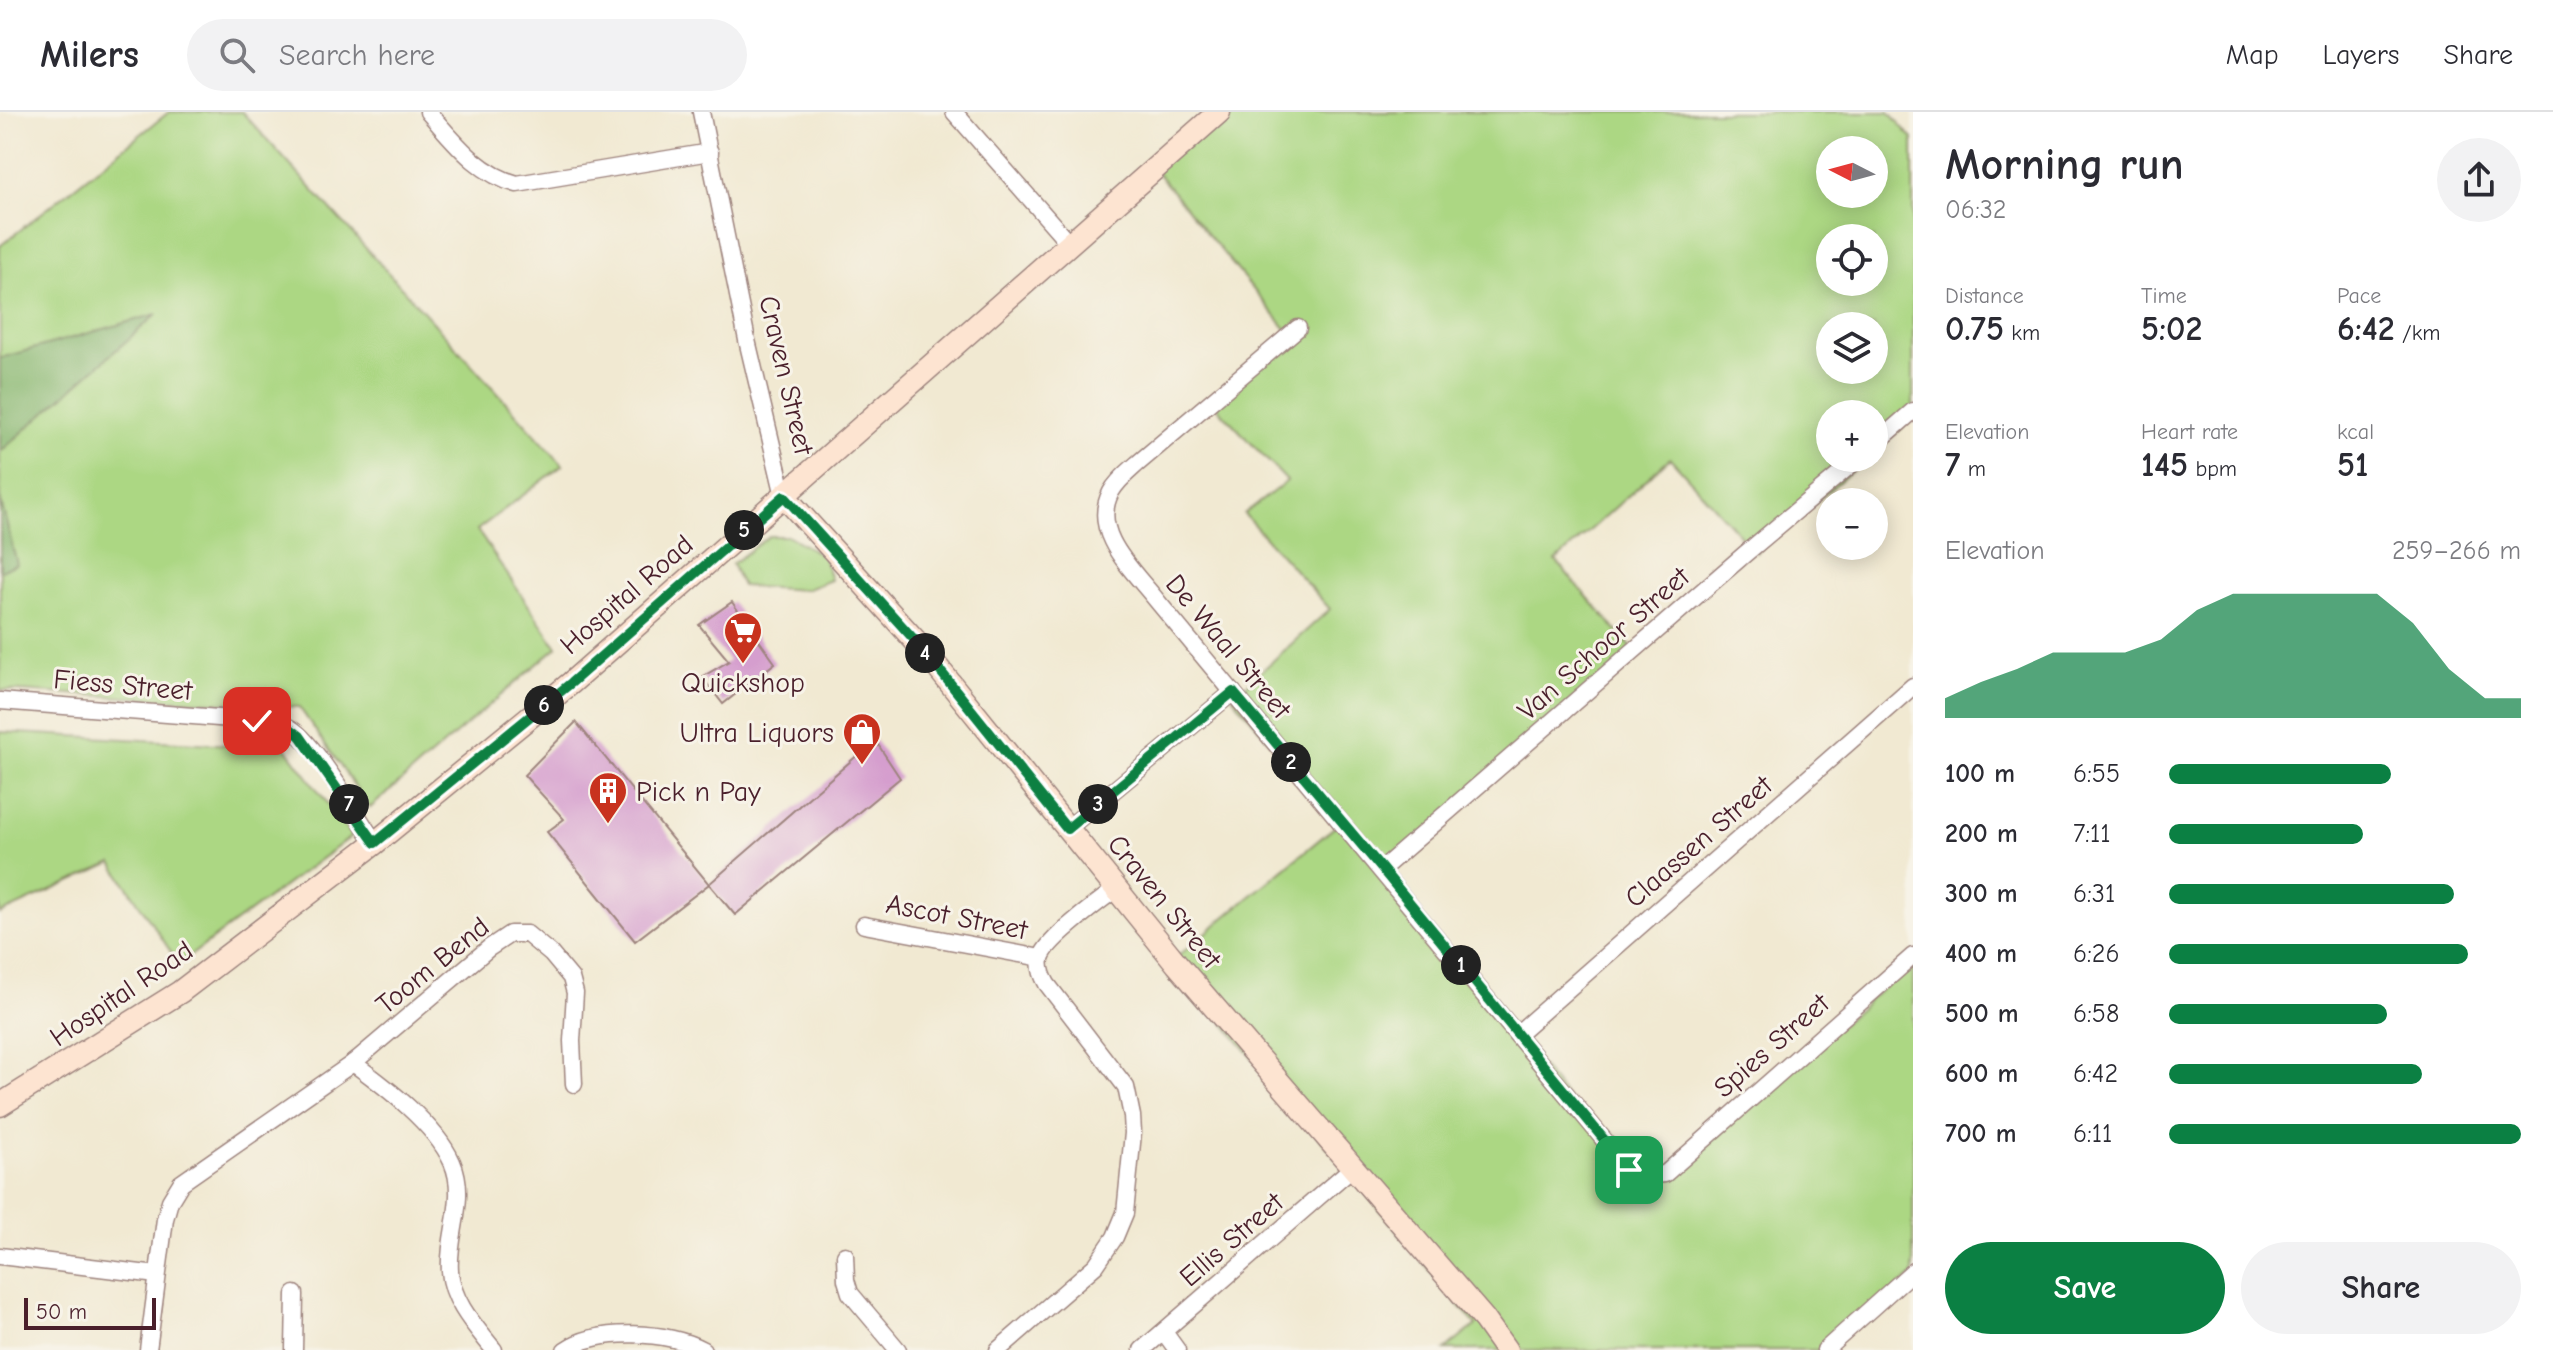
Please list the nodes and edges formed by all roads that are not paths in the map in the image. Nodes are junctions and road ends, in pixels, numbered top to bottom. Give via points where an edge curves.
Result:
1 (428, 112) edge
2 (701, 112) edge
3 (954, 112) edge
4 (1219, 112) edge
5 (710, 152) junction
6 (1069, 243) junction
7 (1298, 328) dead end
8 (1913, 411) edge
9 (1888, 433) edge
10 (1842, 472) edge
11 (784, 496) junction
12 (1913, 686) edge
13 (1233, 692) junction
14 (0, 701) edge
15 (1067, 829) junction
16 (375, 843) junction
17 (1382, 869) junction
18 (1117, 888) junction
19 (864, 925) dead end
20 (1913, 956) edge
21 (1041, 958) junction
22 (1517, 1034) junction
23 (353, 1063) junction
24 (574, 1084) dead end
25 (0, 1105) edge
26 (1353, 1167) junction
27 (1665, 1174) joint
28 (845, 1255) dead end
29 (0, 1256) edge
30 (1913, 1271) edge
31 (157, 1275) junction
32 (295, 1294) dead end
33 (1164, 1332) junction
34 (148, 1350) edge
35 (294, 1350) edge
36 (494, 1350) edge
37 (565, 1350) edge
38 (703, 1350) edge
39 (898, 1350) edge
40 (998, 1350) edge
41 (1142, 1350) edge
42 (1177, 1350) edge
43 (1506, 1350) edge
44 (1825, 1350) edge

1 - 5 street via 493,176 517,184
2 - 5 street, Craven Street
3 - 6 street
4 - 6 main road, Hospital Road
5 - 11 street, Craven Street
6 - 11 main road, Hospital Road
7 - 13 street, De Waal Street via 1137,464 1113,489 1107,504 1107,532 1116,549
8 - 9 street
10 - 17 street, Van Schoor Street
11 - 15 main road, Craven Street via 921,647
11 - 16 main road, Hospital Road via 571,683
12 - 22 street, Claassen Street
13 - 15 street
13 - 17 street, De Waal Street
14 - 16 street, Fiess Street via 288,727 313,752
15 - 18 main road, Craven Street
16 - 25 main road, Hospital Road via 180,992
17 - 22 street, De Waal Street
18 - 21 street via 1059,935
18 - 26 main road, Craven Street
19 - 21 street, Ascot Street
20 - 27 street, Spies Street
21 - 40 street via 1047,984 1126,1087 1133,1133 1130,1176 1125,1213 1106,1254
22 - 27 street, De Waal Street via 1629,1170 1643,1176
23 - 24 street, Toom Bend via 489,948 518,933 536,940 574,985
23 - 31 street, Toom Bend via 181,1183 165,1219
23 - 36 street via 399,1098 453,1163 458,1207 450,1272 466,1314
26 - 33 street, Ellis Street
26 - 43 main road, Craven Street
28 - 39 street via 850,1293
29 - 31 street
30 - 44 street
31 - 34 street, Toom Bend
32 - 35 street
33 - 41 street, Ellis Street
33 - 42 street
37 - 38 street via 627,1334 679,1339

